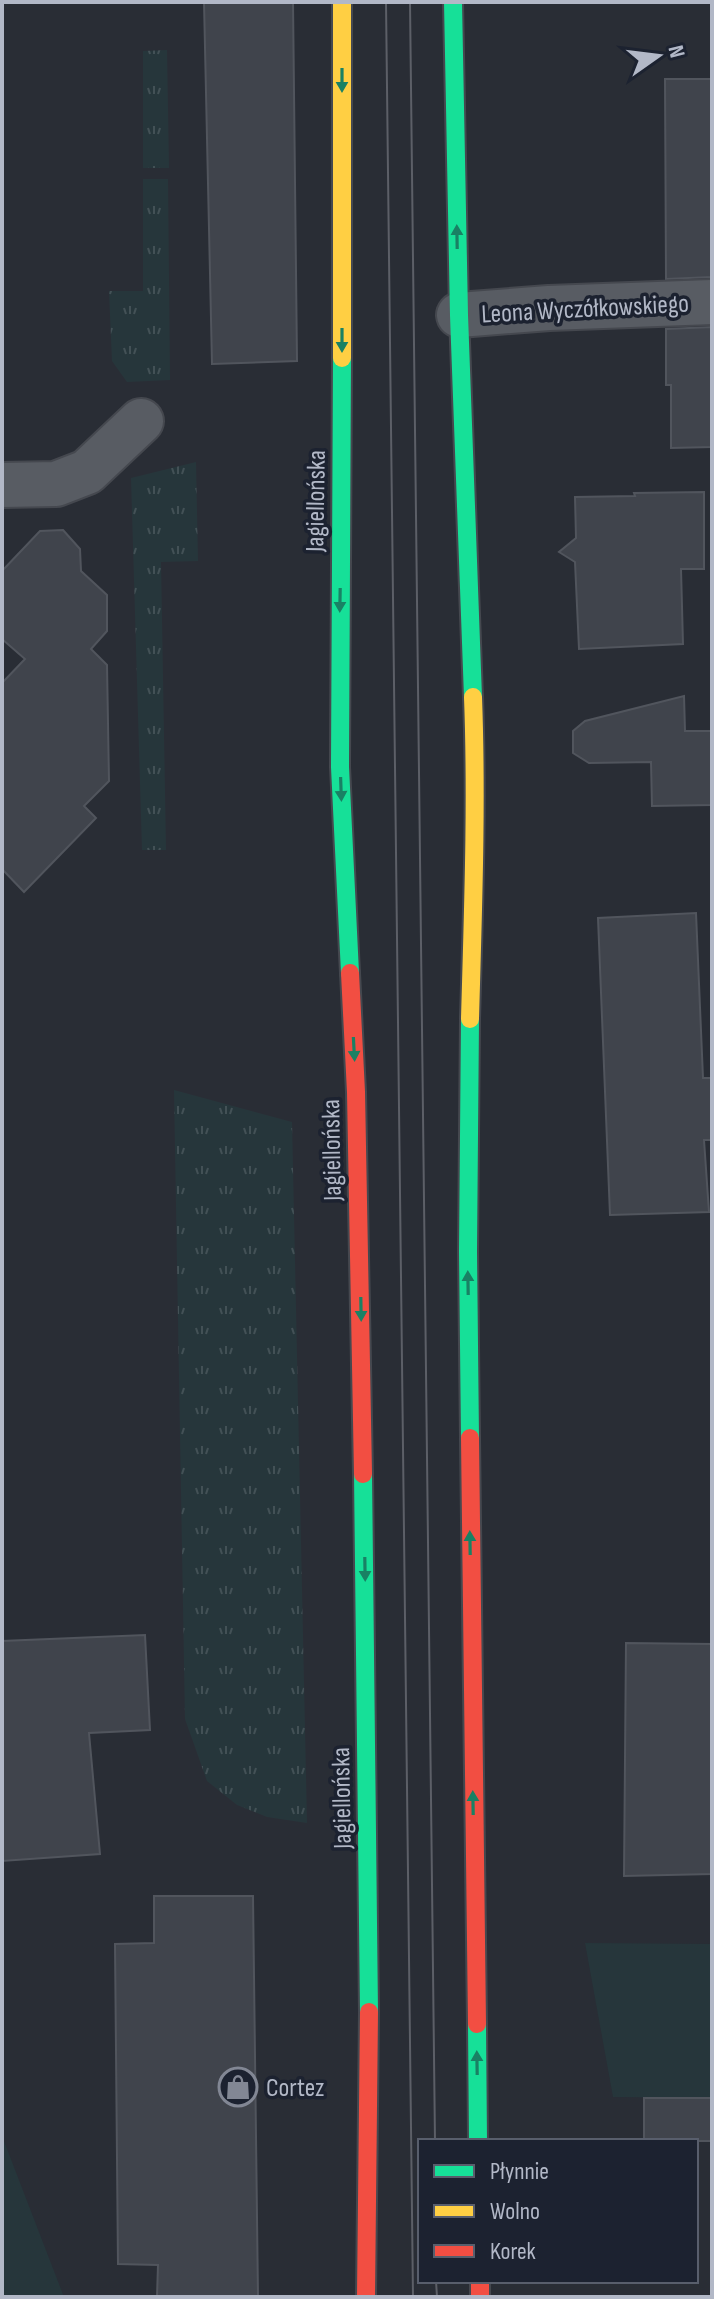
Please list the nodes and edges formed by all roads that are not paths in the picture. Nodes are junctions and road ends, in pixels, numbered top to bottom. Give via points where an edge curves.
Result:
1 (342, 2) edge
2 (453, 2) edge
3 (712, 302) edge
4 (459, 315) junction
5 (141, 421) dead end
6 (2, 485) edge
7 (478, 2139) edge
8 (366, 2297) edge

1 -> 8 main road, Jagiellońska via 340,767 356,1092 361,1345 370,2071
4 -> 2 main road
3 - 4 street, Leona Wyczółkowskiego
7 -> 4 main road via 468,1251 475,754
5 - 6 street via 87,472 56,484

